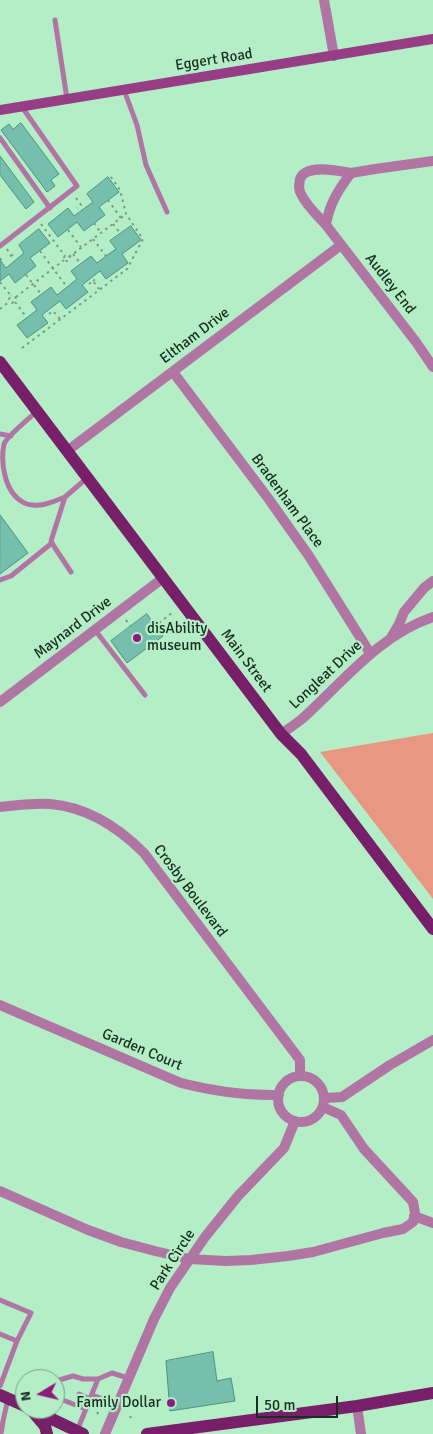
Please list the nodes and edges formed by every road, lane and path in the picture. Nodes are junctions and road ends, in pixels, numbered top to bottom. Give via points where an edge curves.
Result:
1 (324, 0) edge
2 (54, 20) dead end
3 (433, 39) edge
4 (334, 56) junction
5 (124, 90) junction
6 (67, 99) junction
7 (22, 106) junction
8 (0, 110) edge
9 (0, 138) edge
10 (433, 161) edge
11 (352, 173) junction
12 (109, 174) dead end
13 (76, 198) dead end
14 (108, 200) dead end
15 (84, 202) dead end
16 (81, 205) junction
17 (50, 208) junction
18 (77, 208) dead end
19 (167, 212) dead end
20 (126, 214) junction
21 (121, 218) junction
22 (94, 223) dead end
23 (41, 224) dead end
24 (113, 224) junction
25 (326, 225) junction
26 (68, 230) dead end
27 (101, 232) junction
28 (120, 233) dead end
29 (93, 239) junction
30 (341, 244) junction
31 (0, 246) edge
32 (81, 248) junction
33 (7, 249) dead end
34 (40, 251) dead end
35 (15, 253) dead end
36 (73, 254) junction
37 (11, 256) junction
38 (65, 256) junction
39 (106, 256) dead end
40 (69, 257) junction
41 (7, 259) dead end
42 (64, 260) junction
43 (81, 264) dead end
44 (53, 269) junction
45 (26, 275) dead end
46 (97, 278) dead end
47 (93, 281) junction
48 (0, 282) edge
49 (33, 284) junction
50 (89, 284) dead end
51 (67, 287) dead end
52 (99, 289) junction
53 (41, 294) dead end
54 (10, 296) junction
55 (16, 297) junction
56 (10, 301) junction
57 (14, 302) junction
58 (57, 308) dead end
59 (0, 309) edge
60 (53, 311) junction
61 (49, 314) dead end
62 (27, 318) dead end
63 (60, 320) junction
64 (22, 348) dead end
65 (0, 362) edge
66 (433, 367) edge
67 (173, 372) junction
68 (38, 411) junction
69 (0, 434) edge
70 (11, 436) junction
71 (67, 451) junction
72 (88, 478) junction
73 (65, 498) junction
74 (52, 543) junction
75 (71, 572) dead end
76 (163, 578) junction
77 (0, 580) edge
78 (433, 581) edge
79 (173, 612) dead end
80 (433, 617) edge
81 (125, 618) dead end
82 (159, 623) dead end
83 (130, 626) dead end
84 (95, 630) junction
85 (391, 637) junction
86 (370, 653) junction
87 (145, 696) dead end
88 (0, 702) edge
89 (281, 734) junction
90 (0, 807) edge
91 (433, 929) edge
92 (0, 1005) edge
93 (433, 1040) edge
94 (300, 1076) junction
95 (278, 1095) junction
96 (324, 1102) junction
97 (295, 1121) junction
98 (0, 1191) edge
99 (414, 1216) junction
100 (433, 1223) edge
101 (189, 1259) junction
102 (0, 1300) edge
103 (0, 1334) edge
104 (17, 1341) junction
105 (65, 1378) edge
106 (128, 1378) junction
107 (98, 1379) junction
108 (0, 1386) edge
109 (433, 1393) edge
110 (78, 1394) dead end
111 (4, 1397) edge
112 (91, 1397) junction
113 (65, 1401) edge
114 (117, 1404) junction
115 (357, 1406) junction
116 (86, 1409) junction
117 (97, 1412) dead end
118 (99, 1415) dead end
119 (39, 1419) edge
120 (58, 1419) edge
121 (166, 1432) edge
122 (80, 1433) edge
123 (1, 1434) edge
124 (47, 1434) edge
125 (105, 1434) edge
126 (147, 1434) edge
127 (361, 1434) edge

1 - 4 street
2 - 6 lane
3 - 4 street, Eggert Road
4 - 5 street, Eggert Road
5 - 6 street, Eggert Road
5 - 19 lane via 137,125 146,165
6 - 7 street, Eggert Road
7 - 8 street, Eggert Road
7 - 17 lane via 77,186
9 - 17 lane
10 - 11 street
11 - 25 street via 336,194
11 - 25 street, Audley End via 318,170 308,171 302,176 298,185 300,193
12 - 20 path via 120,190
13 - 16 path
14 - 21 path
15 - 16 path
16 - 18 path
17 - 31 lane
20 - 21 path
20 - 52 path via 143,239 126,269
21 - 24 path
22 - 27 path
23 - 38 path
24 - 27 path
24 - 28 path
25 - 30 street, Audley End
26 - 32 path
27 - 29 path
29 - 32 path
29 - 39 path
30 - 66 street, Audley End
30 - 67 street, Eltham Drive
32 - 36 path
33 - 37 path
34 - 44 path
35 - 37 path
36 - 40 path
36 - 43 path
37 - 41 path
38 - 40 path
38 - 42 path
40 - 42 path via 68,261
42 - 44 path
44 - 49 path
44 - 51 path
45 - 49 path
46 - 47 path
47 - 50 path
47 - 52 path
48 - 54 path
49 - 53 path
49 - 55 path
52 - 63 path
54 - 55 path
54 - 56 path
55 - 57 path
56 - 57 path
56 - 59 path
57 - 62 path
58 - 60 path
60 - 61 path
60 - 63 path
63 - 64 path
65 - 68 main road, Main Street
67 - 71 street, Eltham Drive
67 - 86 street, Bradenham Place via 309,556
68 - 70 lane
68 - 71 main road, Main Street
69 - 70 lane
70 - 73 lane via 0,453 3,477 10,490 28,504 40,505
71 - 72 main road, Main Street
72 - 73 lane
72 - 76 main road, Main Street
73 - 74 lane
74 - 75 lane
74 - 77 lane via 11,576
76 - 84 street, Maynard Drive
76 - 89 main road, Main Street
78 - 85 street, Longleat Drive via 404,612
79 - 82 path
80 - 85 street, Longleat Drive
81 - 83 path
84 - 87 lane
84 - 88 street, Maynard Drive
85 - 86 street, Longleat Drive
86 - 89 street, Longleat Drive via 302,719
89 - 91 main road, Main Street via 301,754
90 - 94 street, Crosby Boulevard via 51,804 69,807 104,821 131,840 300,1060
92 - 95 street, Garden Court via 182,1083 202,1089
93 - 96 street via 342,1097
94 - 95 street via 288,1080
94 - 96 street via 307,1076 320,1084
95 - 97 street via 284,1114
96 - 97 street via 315,1118
96 - 99 street via 341,1115 364,1149 413,1202
97 - 101 street, Park Circle via 284,1148 238,1196
98 - 101 street via 96,1233
99 - 100 street
99 - 101 street via 413,1222 403,1229 305,1254 251,1260
101 - 106 street, Park Circle via 154,1318
102 - 104 lane via 31,1313
103 - 104 lane
104 - 108 lane
105 - 107 lane
106 - 107 lane via 112,1373
106 - 114 street, Park Circle
107 - 112 lane
109 - 115 main road
110 - 112 lane
111 - 123 lane
112 - 114 lane
112 - 116 lane
113 - 116 lane
114 - 125 street, Park Circle
115 - 121 main road
115 - 127 street
116 - 122 lane
117 - 118 path
119 - 124 main road
120 - 122 main road
121 - 126 main road

